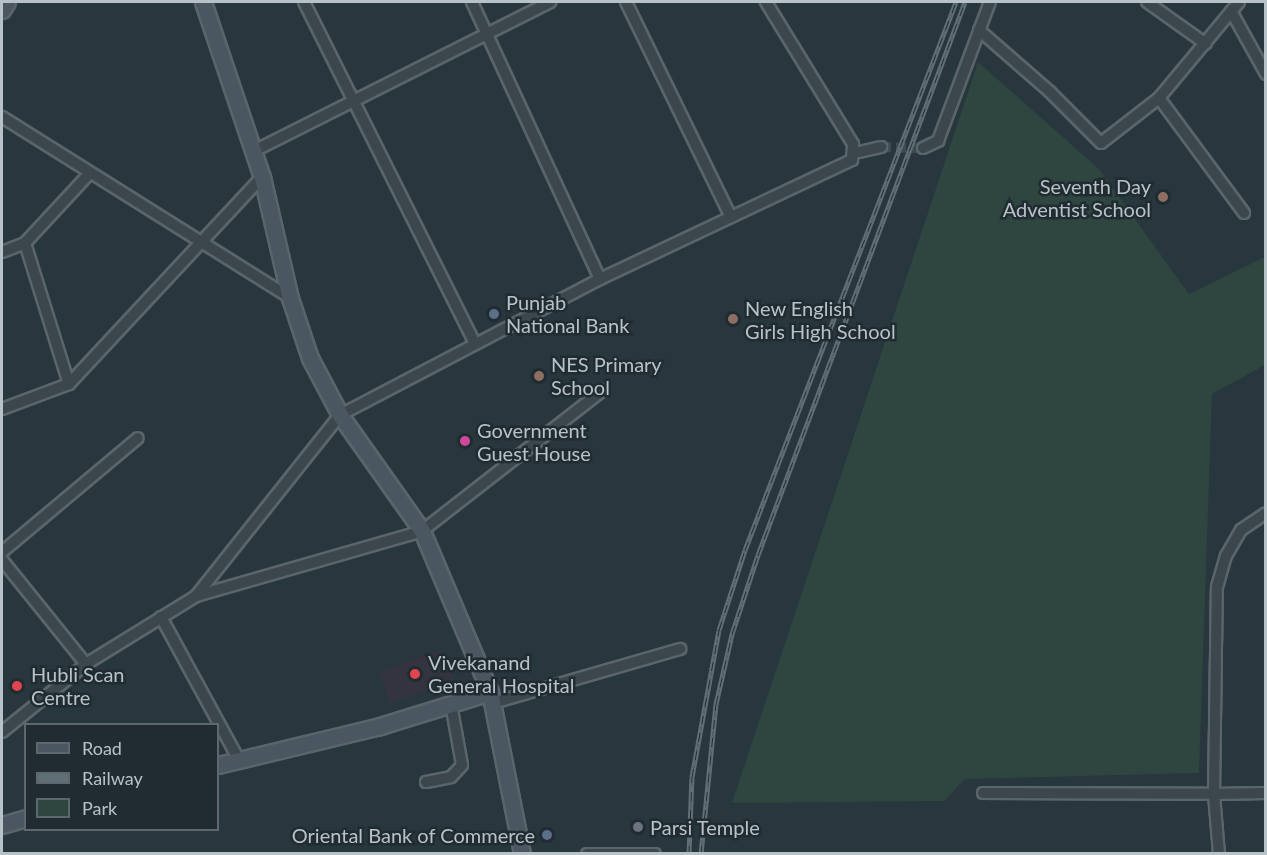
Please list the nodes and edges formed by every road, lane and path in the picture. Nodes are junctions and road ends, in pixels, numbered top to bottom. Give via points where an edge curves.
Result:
1 (7, 2) edge
2 (203, 2) edge
3 (304, 2) edge
4 (472, 2) edge
5 (550, 2) edge
6 (626, 2) edge
7 (766, 2) edge
8 (990, 2) edge
9 (1147, 2) edge
10 (1239, 2) edge
11 (2, 10) edge
12 (1232, 11) junction
13 (979, 30) junction
14 (489, 32) junction
15 (1206, 44) junction
16 (1266, 74) edge
17 (1159, 98) junction
18 (353, 102) junction
19 (2, 117) edge
20 (881, 147) tunnel mouth
21 (923, 148) dead end
22 (252, 152) junction
23 (855, 153) junction
24 (89, 174) junction
25 (262, 177) junction
26 (1244, 213) dead end
27 (731, 218) junction
28 (25, 243) junction
29 (202, 244) junction
30 (2, 252) edge
31 (600, 279) junction
32 (290, 298) junction
33 (474, 342) junction
34 (69, 384) junction
35 (603, 390) dead end
36 (2, 409) edge
37 (340, 415) junction
38 (138, 438) dead end
39 (1266, 513) edge
40 (422, 531) junction
41 (2, 552) edge
42 (2, 560) edge
43 (196, 596) junction
44 (161, 617) junction
45 (680, 649) dead end
46 (86, 664) junction
47 (492, 698) junction
48 (451, 704) junction
49 (219, 723) edge
50 (219, 723) edge
51 (2, 732) edge
52 (238, 758) junction
53 (219, 765) edge
54 (426, 782) dead end
55 (1266, 793) edge
56 (983, 794) dead end
57 (1214, 794) junction
58 (24, 819) edge
59 (2, 825) edge
60 (522, 854) edge
61 (587, 854) edge
62 (655, 854) edge
63 (1219, 854) edge

1 - 11 street
2 - 22 street
3 - 18 street
4 - 14 street
5 - 14 street
6 - 27 street
7 - 23 street
8 - 13 street
9 - 15 street
10 - 12 street
12 - 15 street
12 - 16 street
13 - 17 street via 1101,143
13 - 21 street via 938,141
14 - 18 street
14 - 31 street
15 - 17 street
17 - 26 street
18 - 22 street
18 - 33 street
19 - 24 street
20 - 23 street
22 - 25 street
23 - 27 street via 848,164
24 - 28 street
24 - 29 street
25 - 29 street
25 - 32 street
27 - 31 street
28 - 30 street
28 - 34 street
29 - 32 street
29 - 34 street
31 - 33 street
32 - 37 street via 310,358
33 - 37 street
34 - 36 street
35 - 40 street
37 - 40 street
37 - 43 street
38 - 41 street
39 - 57 street via 1241,530 1226,556 1217,587
40 - 43 street
40 - 47 street
42 - 46 street
43 - 44 street
44 - 46 street
44 - 49 street
45 - 47 street
46 - 51 street
47 - 48 street
47 - 60 street
48 - 52 street via 380,726
48 - 54 street via 462,765 452,777
50 - 52 street
52 - 53 street
55 - 57 street
56 - 57 street
57 - 63 street
58 - 59 street
61 - 62 street

